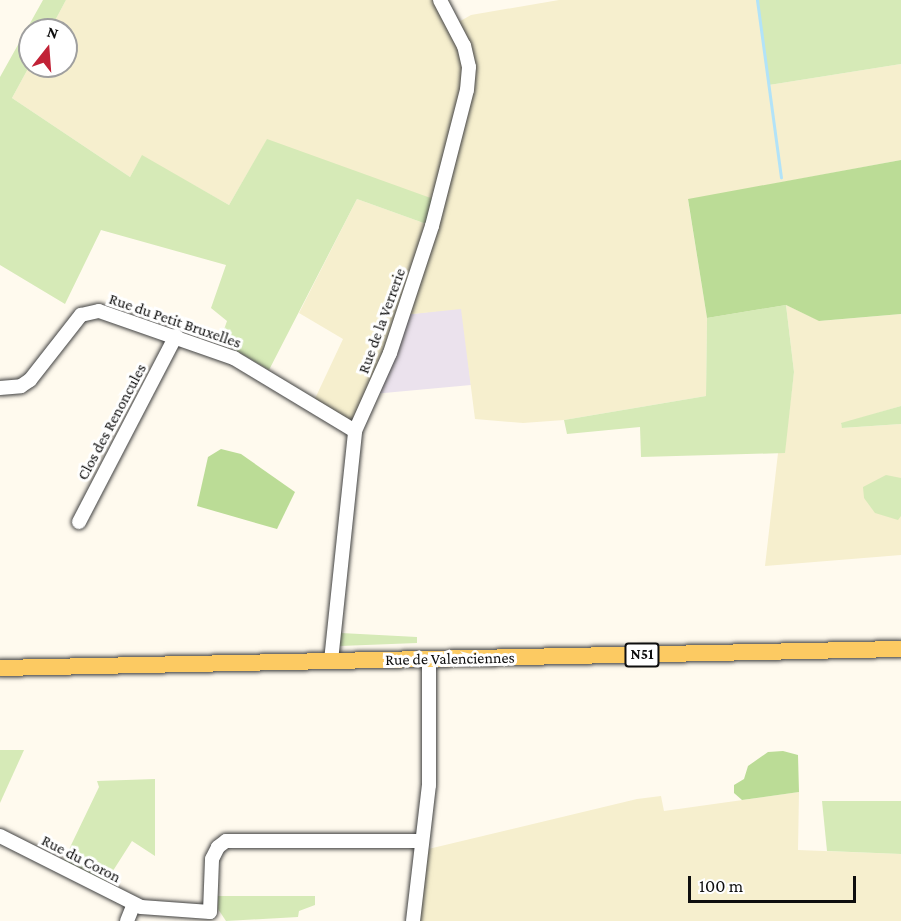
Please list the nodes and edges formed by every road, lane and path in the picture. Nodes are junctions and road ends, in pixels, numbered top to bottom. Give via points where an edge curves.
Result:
1 (440, 0) edge
2 (176, 336) junction
3 (0, 388) edge
4 (355, 431) junction
5 (79, 522) dead end
6 (901, 649) edge
7 (429, 659) junction
8 (331, 661) junction
9 (0, 668) edge
10 (0, 836) edge
11 (421, 841) junction
12 (134, 904) junction
13 (215, 916) edge
14 (127, 921) edge
15 (413, 921) edge

1 - 4 street, Rue de la Verrerie via 464,46 469,67 468,90 425,248 390,353
2 - 3 street, Rue du Petit Bruxelles via 108,313 90,312 73,324 30,380 21,386
2 - 4 street, Rue du Petit Bruxelles via 234,358
2 - 5 street, Clos des Renoncules
4 - 8 street, Rue de la Verrerie
6 - 7 main road, Rue de Valenciennes / N51
7 - 8 main road, Rue de Valenciennes / N51
7 - 11 street via 429,785
8 - 9 main road, Rue de Valenciennes / N51
10 - 12 street, Rue du Coron
11 - 13 street via 226,841 212,860
11 - 15 street
12 - 13 street, Rue du Coron
12 - 14 street

